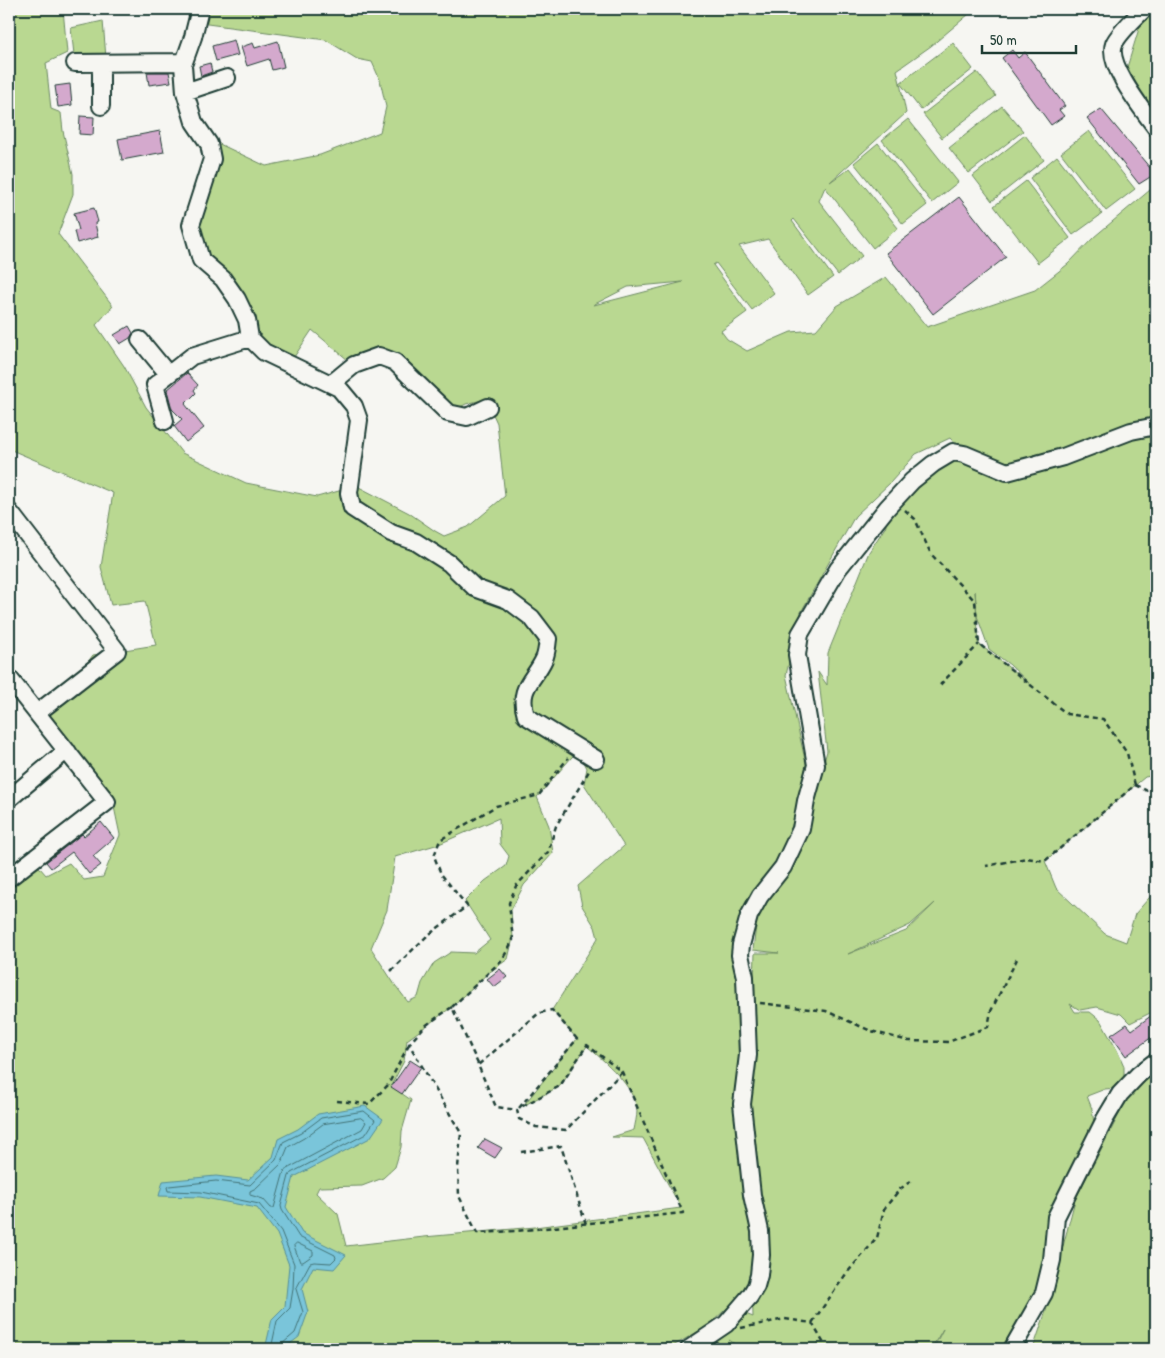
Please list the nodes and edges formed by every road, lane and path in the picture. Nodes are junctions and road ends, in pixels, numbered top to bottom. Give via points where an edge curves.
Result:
1 (200, 9) edge
2 (1144, 9) edge
3 (101, 62) junction
4 (184, 62) junction
5 (76, 63) dead end
6 (228, 78) dead end
7 (185, 92) junction
8 (101, 106) dead end
9 (1156, 128) edge
10 (250, 338) junction
11 (140, 340) dead end
12 (168, 374) junction
13 (331, 384) junction
14 (488, 407) dead end
15 (165, 420) dead end
16 (1156, 426) edge
17 (895, 500) junction
18 (9, 511) edge
19 (979, 644) junction
20 (9, 678) edge
21 (940, 685) dead end
22 (37, 712) junction
23 (578, 748) junction
24 (68, 752) junction
25 (596, 759) joint
26 (1135, 785) junction
27 (1156, 795) edge
28 (9, 799) edge
29 (986, 866) dead end
30 (9, 878) edge
31 (1018, 957) dead end
32 (391, 971) dead end
33 (746, 1002) junction
34 (452, 1007) junction
35 (409, 1044) junction
36 (1156, 1061) edge
37 (478, 1065) junction
38 (622, 1072) junction
39 (336, 1101) dead end
40 (521, 1152) dead end
41 (911, 1181) dead end
42 (586, 1224) junction
43 (812, 1323) junction
44 (717, 1330) junction
45 (689, 1349) edge
46 (827, 1349) edge
47 (1012, 1349) edge

1 - 4 street
2 - 9 street via 1114,44 1114,58 1128,90
3 - 4 street
3 - 5 street
3 - 8 street
4 - 7 street
6 - 7 street
7 - 10 street via 194,122 209,144 212,159 191,225 201,260 224,279 237,299 247,320
10 - 12 street via 192,356
10 - 13 street via 264,352
11 - 12 street
12 - 15 street via 154,385
13 - 14 street via 354,365 379,356 395,362 448,413 467,417
13 - 23 street via 339,388 354,406 359,420 349,493 352,508 391,533 416,542 449,563 475,588 508,600 532,618 548,639 545,658 527,684 523,705 526,716
16 - 17 street via 1131,431 1063,457 1006,472 953,452 912,480
17 - 19 path via 915,520 931,554 975,601
17 - 33 street via 838,569 800,634 797,655 816,765 801,830 783,867 748,916 741,950
18 - 22 street via 118,652
19 - 21 path
19 - 26 path via 1067,714 1102,718 1127,753
20 - 22 street
22 - 24 street
23 - 25 street
23 - 32 path via 539,795 496,806 440,840 434,856 442,874 467,906 427,936
24 - 28 street
24 - 30 street via 107,802
25 - 34 path via 556,826 548,852 516,886 509,903 513,940 502,960
26 - 27 path
26 - 29 path via 1045,861 1027,858
31 - 33 path via 991,1012 988,1027 948,1042 909,1041 871,1031 826,1011
33 - 44 street via 748,1055 742,1104 761,1255 756,1286 726,1324
34 - 35 path via 425,1026
34 - 37 path
35 - 39 path via 388,1085 369,1104
35 - 42 path via 461,1133 459,1196 477,1233
36 - 47 street via 1120,1094 1105,1119 1056,1217 1052,1260 1044,1293
37 - 38 path via 496,1107 517,1110 519,1118 536,1126 566,1130
37 - 38 path via 539,1014 552,1010 577,1039 519,1108 560,1086 587,1045
38 - 42 path via 683,1213
40 - 42 path via 561,1146
41 - 43 path via 884,1209 877,1238 846,1274
43 - 44 path via 785,1319
43 - 46 path
44 - 45 street

